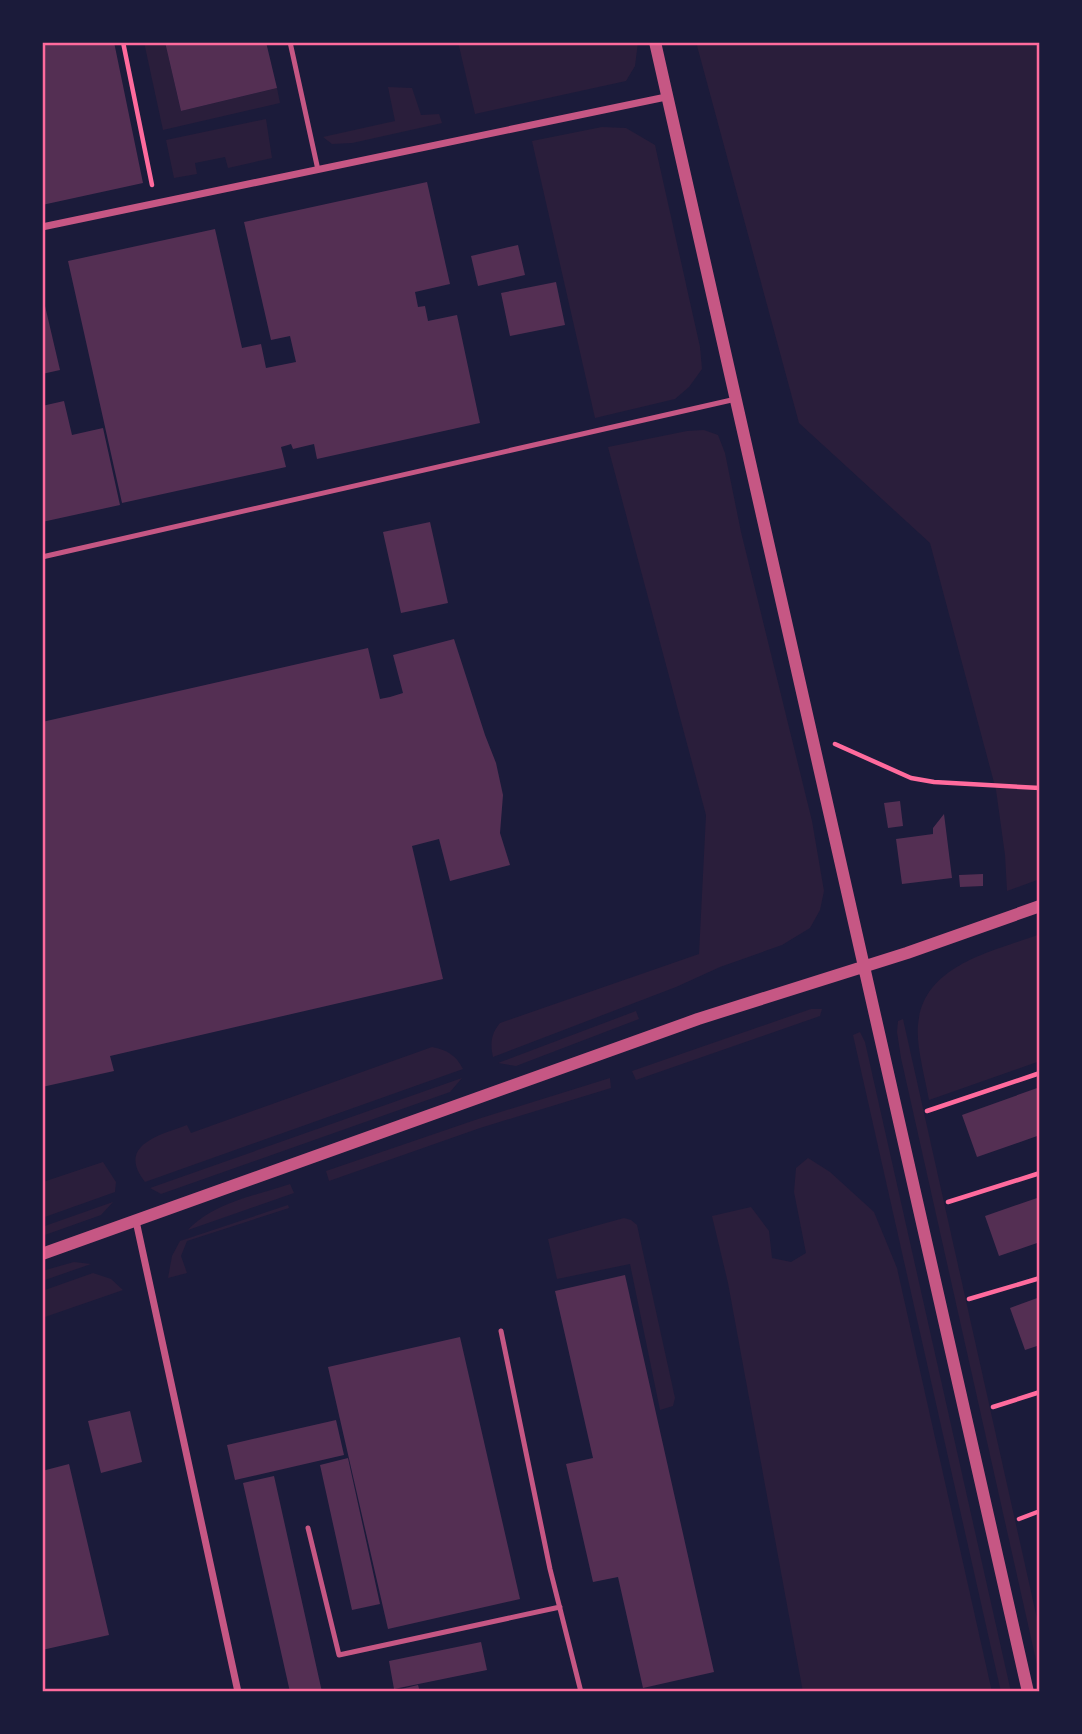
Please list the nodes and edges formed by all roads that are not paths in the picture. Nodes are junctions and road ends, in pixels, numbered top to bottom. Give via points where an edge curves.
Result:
1 (290, 42) edge
2 (654, 42) edge
3 (666, 97) junction
4 (318, 170) junction
5 (42, 227) edge
6 (736, 399) junction
7 (42, 556) edge
8 (1040, 906) edge
9 (864, 966) junction
10 (136, 1221) junction
11 (42, 1254) edge
12 (501, 1331) dead end
13 (308, 1528) dead end
14 (560, 1607) junction
15 (239, 1692) edge
16 (581, 1692) edge
17 (1028, 1692) edge

1 - 4 lane
2 - 3 street
3 - 4 street
3 - 6 street
4 - 5 street
6 - 7 lane
6 - 9 street
8 - 9 street
9 - 10 street via 662,1031
9 - 17 street
10 - 11 street
10 - 15 street
12 - 14 lane
13 - 14 lane via 339,1655
14 - 16 lane

